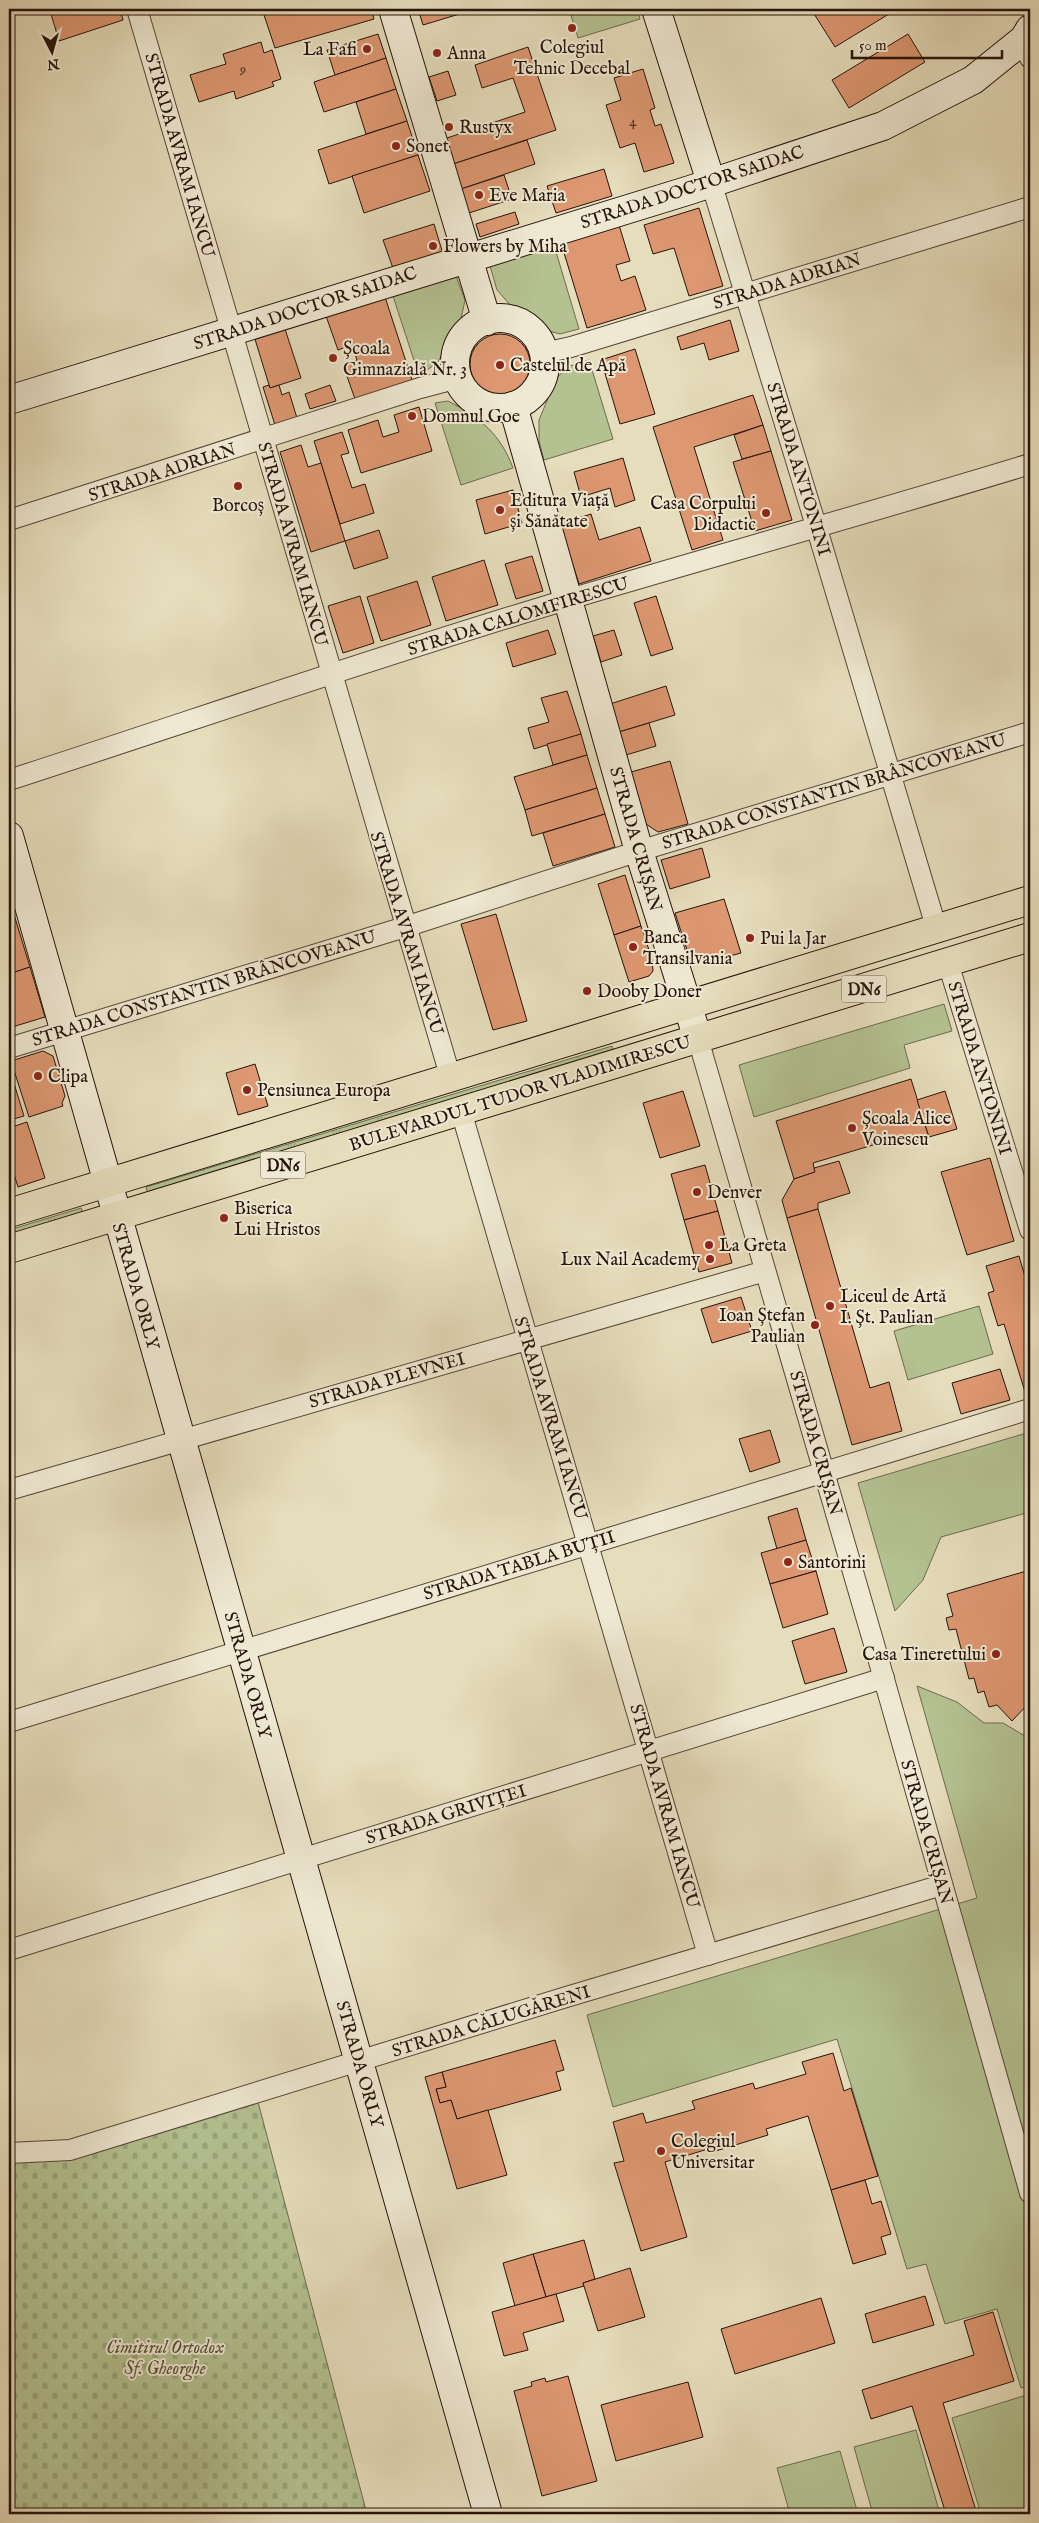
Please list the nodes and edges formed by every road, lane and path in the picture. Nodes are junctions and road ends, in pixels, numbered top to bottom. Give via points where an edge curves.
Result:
1 (137, 9) edge
2 (394, 9) edge
3 (656, 9) edge
4 (1028, 42) edge
5 (711, 182) junction
6 (1030, 207) edge
7 (468, 257) junction
8 (745, 294) junction
9 (487, 320) junction
10 (232, 332) junction
11 (544, 353) junction
12 (458, 378) junction
13 (11, 398) edge
14 (513, 406) junction
15 (264, 440) junction
16 (1030, 464) edge
17 (9, 520) edge
18 (817, 529) junction
19 (568, 600) junction
20 (330, 673) junction
21 (1030, 732) edge
22 (892, 775) junction
23 (9, 780) edge
24 (9, 836) edge
25 (639, 851) junction
26 (1030, 900) edge
27 (405, 927) junction
28 (937, 930) junction
29 (1030, 937) edge
30 (948, 963) junction
31 (688, 1006) junction
32 (64, 1031) junction
33 (698, 1039) junction
34 (9, 1048) edge
35 (451, 1079) junction
36 (461, 1111) junction
37 (106, 1183) junction
38 (1023, 1183) edge
39 (9, 1213) edge
40 (116, 1216) junction
41 (1030, 1230) edge
42 (9, 1249) edge
43 (765, 1271) junction
44 (527, 1339) junction
45 (1030, 1409) edge
46 (180, 1440) junction
47 (824, 1473) junction
48 (9, 1490) edge
49 (589, 1544) junction
50 (240, 1651) junction
51 (884, 1678) junction
52 (9, 1722) edge
53 (649, 1751) junction
54 (301, 1859) junction
55 (942, 1885) junction
56 (9, 1950) edge
57 (708, 1955) junction
58 (359, 2061) junction
59 (9, 2153) edge
60 (1030, 2193) edge
61 (488, 2514) edge

1 - 10 street, STRADA AVRAM IANCU
2 - 7 street
3 - 5 street, STRADA ANTONINI
4 - 5 street, STRADA DOCTOR SAIDAC via 973,80 883,126
5 - 7 street, STRADA DOCTOR SAIDAC
5 - 8 street, STRADA ANTONINI
6 - 8 street, STRADA ADRIAN
7 - 9 street
7 - 10 street, STRADA DOCTOR SAIDAC
8 - 11 street, STRADA ADRIAN
8 - 18 street, STRADA ANTONINI
9 - 11 street via 511,320 525,326
9 - 12 street via 474,327 460,342 455,364
10 - 13 street, STRADA DOCTOR SAIDAC
10 - 15 street, STRADA AVRAM IANCU
11 - 14 street via 545,365 539,386 532,395
12 - 14 street via 464,391 474,400 486,406
12 - 15 street, STRADA ADRIAN
14 - 19 street, STRADA CRIȘAN
15 - 17 street, STRADA ADRIAN
15 - 20 street, STRADA AVRAM IANCU
16 - 18 street, STRADA CALOMFIRESCU
18 - 19 street, STRADA CALOMFIRESCU
18 - 22 street, STRADA ANTONINI
19 - 20 street, STRADA CALOMFIRESCU
19 - 25 street, STRADA CRIȘAN
20 - 23 street, STRADA CALOMFIRESCU
20 - 27 street, STRADA AVRAM IANCU
21 - 22 street, STRADA CONSTANTIN BRÂNCOVEANU
22 - 25 street, STRADA CONSTANTIN BRÂNCOVEANU
22 - 28 street, STRADA ANTONINI
24 - 32 street, STRADA ORLY
25 - 27 street, STRADA CONSTANTIN BRÂNCOVEANU
25 - 31 street, STRADA CRIȘAN
26 - 28 main road, BULEVARDUL TUDOR VLADIMIRESCU / DN6
27 - 32 street, STRADA CONSTANTIN BRÂNCOVEANU
27 - 35 street, STRADA AVRAM IANCU
28 - 31 main road, BULEVARDUL TUDOR VLADIMIRESCU / DN6
29 - 30 main road, BULEVARDUL TUDOR VLADIMIRESCU / DN6
30 - 33 main road, BULEVARDUL TUDOR VLADIMIRESCU / DN6
30 - 38 street, STRADA ANTONINI
31 - 33 street, STRADA CRIȘAN
31 - 35 main road, BULEVARDUL TUDOR VLADIMIRESCU / DN6
32 - 34 street, STRADA CONSTANTIN BRÂNCOVEANU
32 - 37 street, STRADA ORLY
33 - 36 main road, BULEVARDUL TUDOR VLADIMIRESCU / DN6
33 - 43 street, STRADA CRIȘAN
35 - 37 main road, BULEVARDUL TUDOR VLADIMIRESCU / DN6
36 - 40 main road, BULEVARDUL TUDOR VLADIMIRESCU / DN6
36 - 44 street, STRADA AVRAM IANCU
37 - 39 main road, BULEVARDUL TUDOR VLADIMIRESCU / DN6
37 - 40 street, STRADA ORLY
38 - 41 street, STRADA ANTONINI
40 - 42 main road, BULEVARDUL TUDOR VLADIMIRESCU / DN6
40 - 46 street, STRADA ORLY
43 - 44 street, STRADA PLEVNEI
43 - 47 street, STRADA CRIȘAN
44 - 46 street, STRADA PLEVNEI
44 - 49 street, STRADA AVRAM IANCU
45 - 47 street, STRADA TABLA BUȚII
46 - 48 street, STRADA PLEVNEI
46 - 50 street, STRADA ORLY
47 - 49 street, STRADA TABLA BUȚII
47 - 51 street, STRADA CRIȘAN
49 - 50 street, STRADA TABLA BUȚII
49 - 53 street, STRADA AVRAM IANCU
50 - 52 street, STRADA TABLA BUȚII
50 - 54 street, STRADA ORLY
51 - 53 street, STRADA GRIVIȚEI
51 - 55 street, STRADA CRIȘAN
53 - 54 street, STRADA GRIVIȚEI
53 - 57 street, STRADA AVRAM IANCU
54 - 56 street, STRADA GRIVIȚEI
54 - 58 street, STRADA ORLY
55 - 57 street, STRADA CĂLUGĂRENI
55 - 60 street, STRADA CRIȘAN
57 - 58 street, STRADA CĂLUGĂRENI
58 - 59 street, STRADA CĂLUGĂRENI via 70,2150
58 - 61 street, STRADA ORLY

